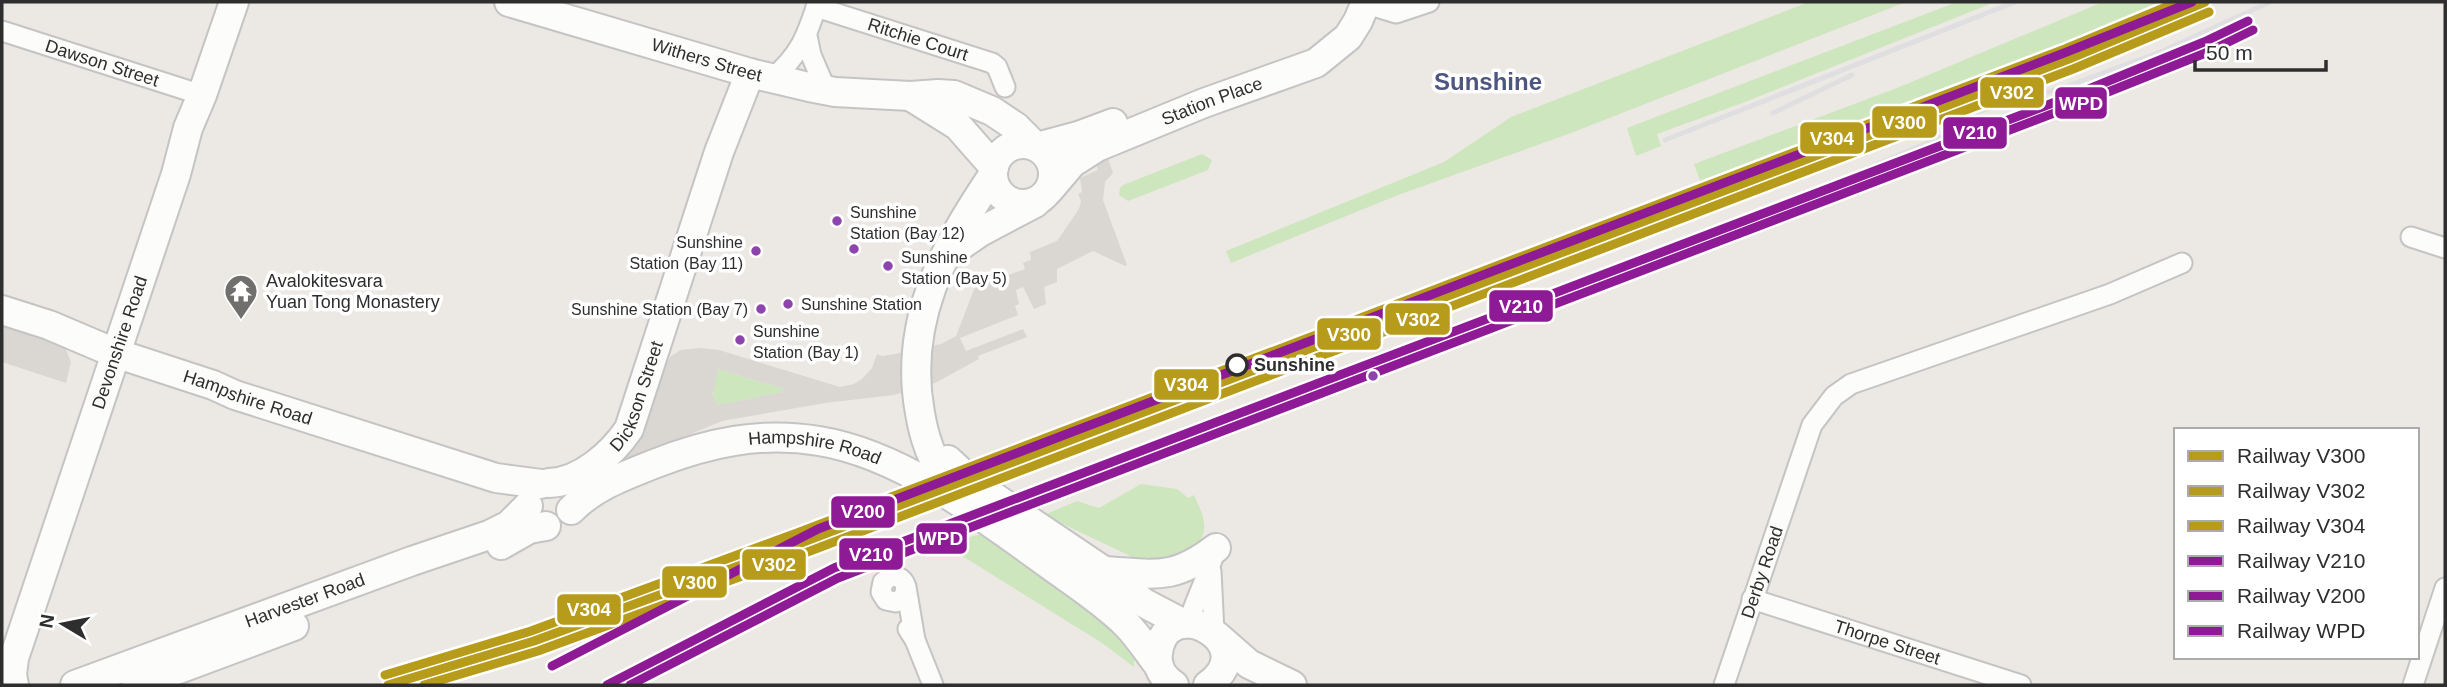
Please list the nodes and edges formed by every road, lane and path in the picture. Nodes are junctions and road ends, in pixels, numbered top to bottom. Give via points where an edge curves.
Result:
1 (234, 2) edge
2 (509, 2) edge
3 (1360, 2) edge
4 (1429, 2) edge
5 (817, 4) edge
6 (2, 31) edge
7 (807, 36) junction
8 (760, 76) junction
9 (1005, 87) dead end
10 (826, 90) junction
11 (202, 95) junction
12 (1201, 95) junction
13 (910, 96) junction
14 (1036, 146) junction
15 (994, 171) junction
16 (1046, 194) junction
17 (2411, 237) dead end
18 (2445, 248) edge
19 (942, 260) junction
20 (2182, 263) dead end
21 (2, 310) edge
22 (115, 353) junction
23 (923, 431) junction
24 (538, 501) junction
25 (975, 512) junction
26 (1215, 551) junction
27 (1104, 571) junction
28 (2445, 588) edge
29 (1752, 599) junction
30 (1201, 629) junction
31 (915, 640) junction
32 (1162, 677) edge
33 (14, 685) edge
34 (75, 685) edge
35 (136, 685) edge
36 (933, 685) edge
37 (1209, 685) edge
38 (1292, 685) edge
39 (1724, 685) edge
40 (2021, 685) edge
41 (2413, 685) edge

1 - 11 street, Devonshire Road
2 - 8 street, Withers Street
3 - 4 street, Station Place via 1395,13
3 - 12 street, Station Place via 1358,21 1348,37 1317,63
5 - 7 street, Dickson Street
5 - 9 street, Ritchie Court via 992,63
6 - 11 street, Dawson Street
7 - 8 street, Dickson Street via 792,60
7 - 10 street
8 - 10 street, Withers Street
8 - 24 street, Dickson Street via 719,152 629,429 595,464
10 - 13 street, Withers Street
11 - 22 street, Devonshire Road
12 - 14 street, Station Place
12 - 16 street, Station Place via 1097,147 1072,163
13 - 14 street, Withers Street via 947,94 973,102 1016,127
13 - 15 street, Withers Street via 958,126
14 - 15 street via 1010,147 998,158
14 - 16 street via 1052,165 1053,178
15 - 16 street via 998,190 1008,200 1023,204
15 - 19 street, Hampshire Road
16 - 19 street
17 - 18 street
19 - 23 street, Hampshire Road via 918,339 916,383
20 - 29 street, Derby Road via 2110,294 1851,384 1833,396 1812,425
21 - 22 street, Hampshire Road
22 - 24 street, Hampshire Road via 496,478
22 - 33 street, Devonshire Road via 14,658
23 - 25 street, Hampshire Road via 944,479
23 - 27 street via 965,477
24 - 25 street, Hampshire Road via 559,485 571,500 570,510 584,497 627,475 694,449 767,437 846,446
24 - 34 street, Harvester Road via 489,535
24 - 35 street, Harvester Road via 526,530 499,547
25 - 32 street, Hampshire Road via 1115,614 1136,635
26 - 27 street via 1172,573
26 - 30 street
26 - 30 street via 1198,591
27 - 30 street via 1144,603
28 - 41 street
29 - 39 street, Derby Road
29 - 40 street, Thorpe Street
30 - 32 street via 1170,631 1160,643
30 - 37 street via 1223,649 1224,663
30 - 38 street via 1249,664
31 - 31 street via 906,587 899,601 884,598
31 - 36 street

